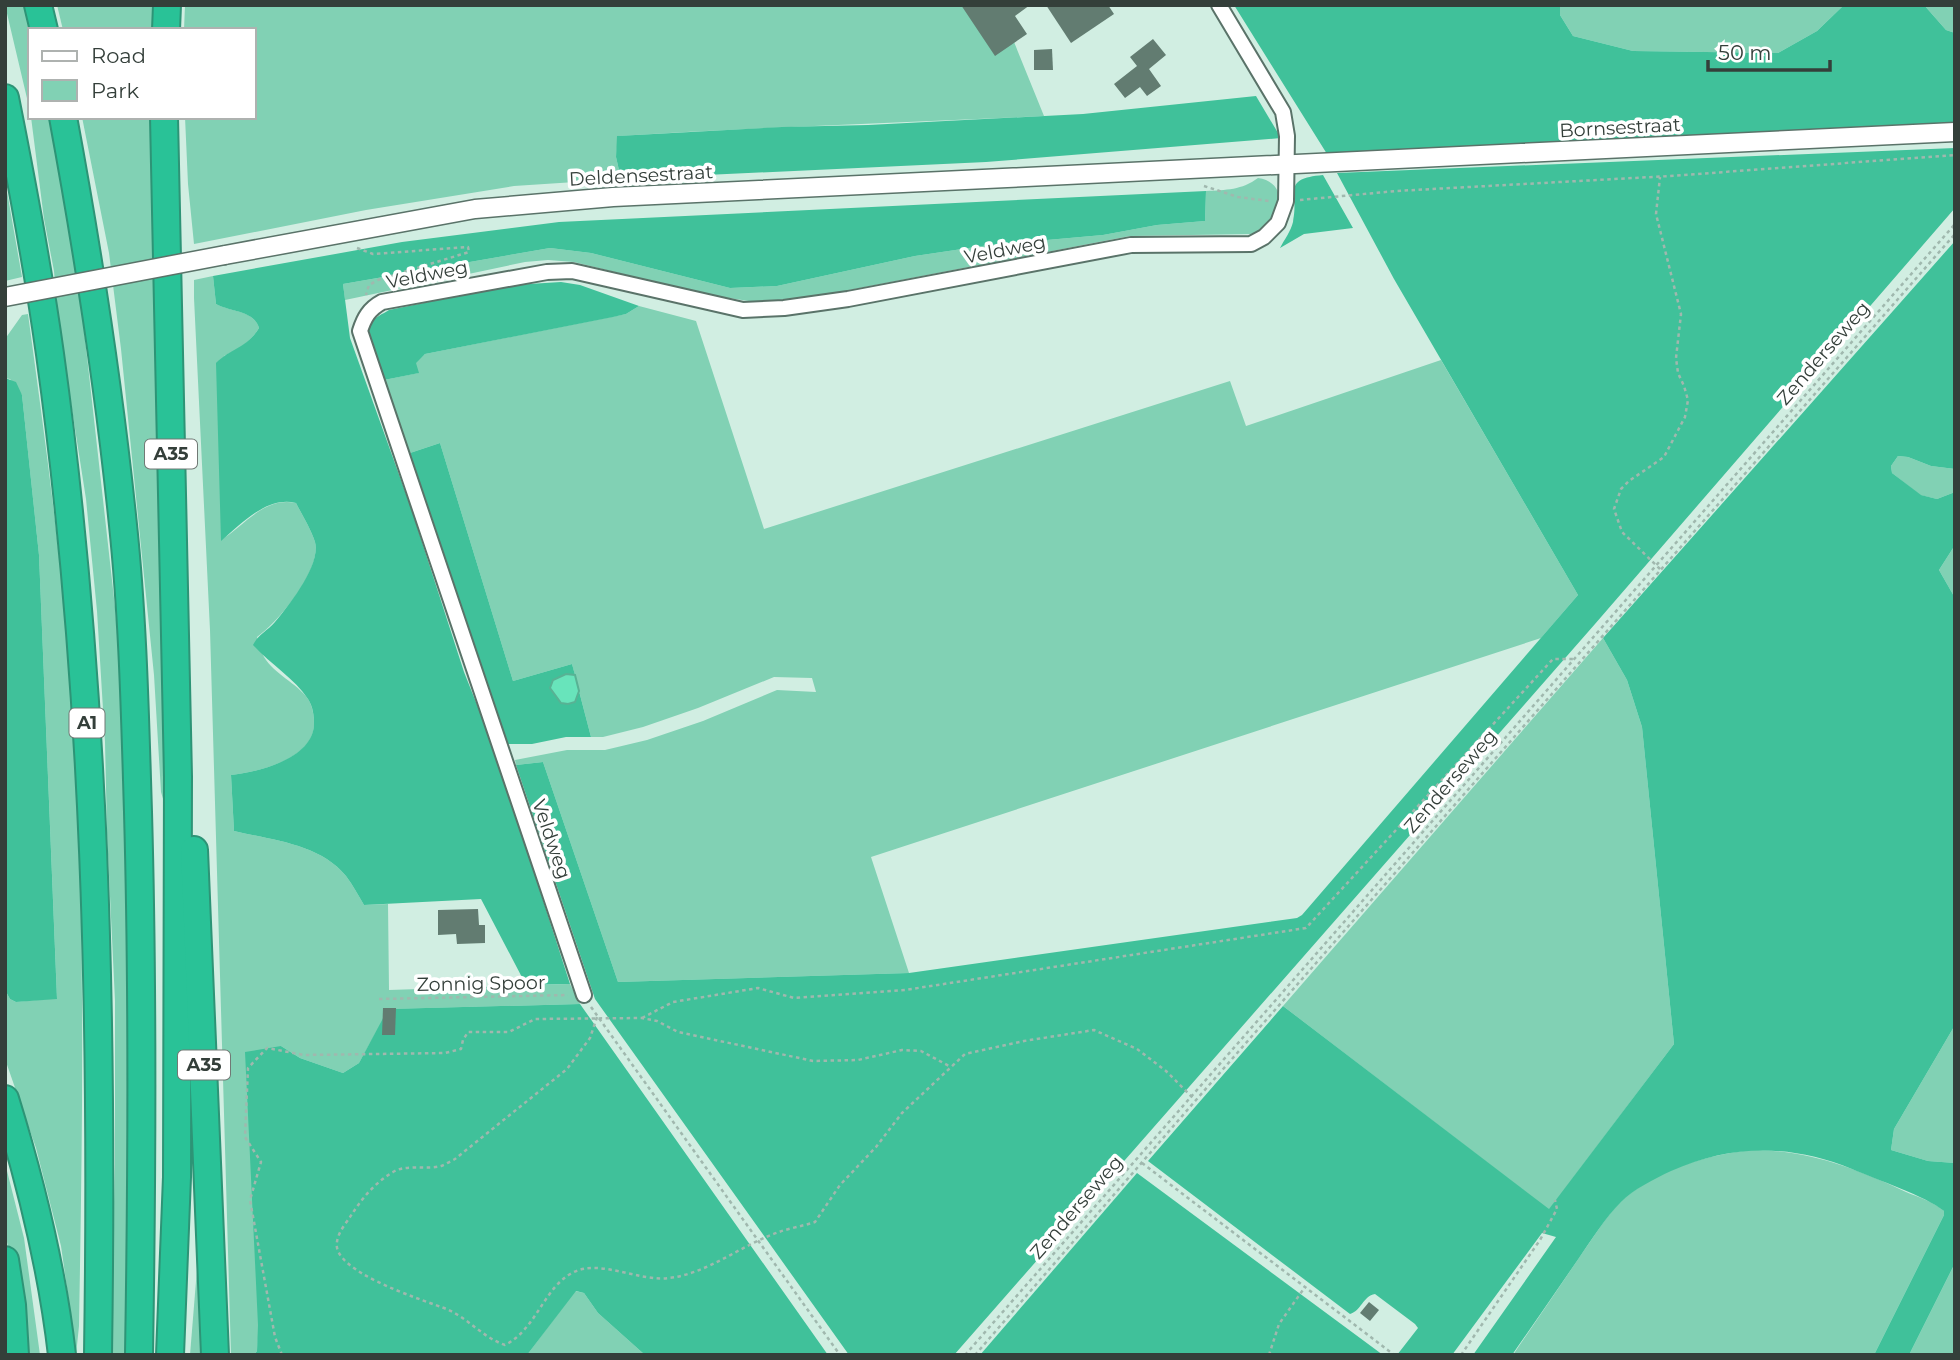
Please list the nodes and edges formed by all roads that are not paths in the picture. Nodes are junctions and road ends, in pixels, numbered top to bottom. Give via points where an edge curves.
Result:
1 (38, 5) edge
2 (167, 5) edge
3 (1219, 5) edge
4 (44, 28) edge
5 (166, 28) edge
6 (5, 98) edge
7 (63, 119) edge
8 (164, 119) edge
9 (1955, 132) edge
10 (1287, 163) junction
11 (5, 297) edge
12 (178, 777) junction
13 (584, 995) road end
14 (5, 1099) edge
15 (5, 1260) edge
16 (15, 1355) edge
17 (62, 1355) edge
18 (98, 1355) edge
19 (139, 1355) edge
20 (170, 1355) edge
21 (215, 1355) edge

1 - 4 highway
2 - 5 highway
3 - 10 street, Veldweg via 1283,112
6 - 18 highway, A1 via 51,357 86,715 100,1082
7 - 19 highway via 101,335 123,527 135,701 142,960
8 - 12 highway, A35
9 - 10 street, Bornsestraat
10 - 11 street, Deldensestraat, bridge via 535,202 405,221
10 - 13 street, Veldweg via 1286,201 1278,223 1251,244 1131,246 784,308 743,310 572,271 382,302 372,308 360,331
12 - 20 highway, A35 via 177,1177
12 - 21 highway, A35 via 194,830
14 - 17 highway via 45,1243
15 - 16 highway

